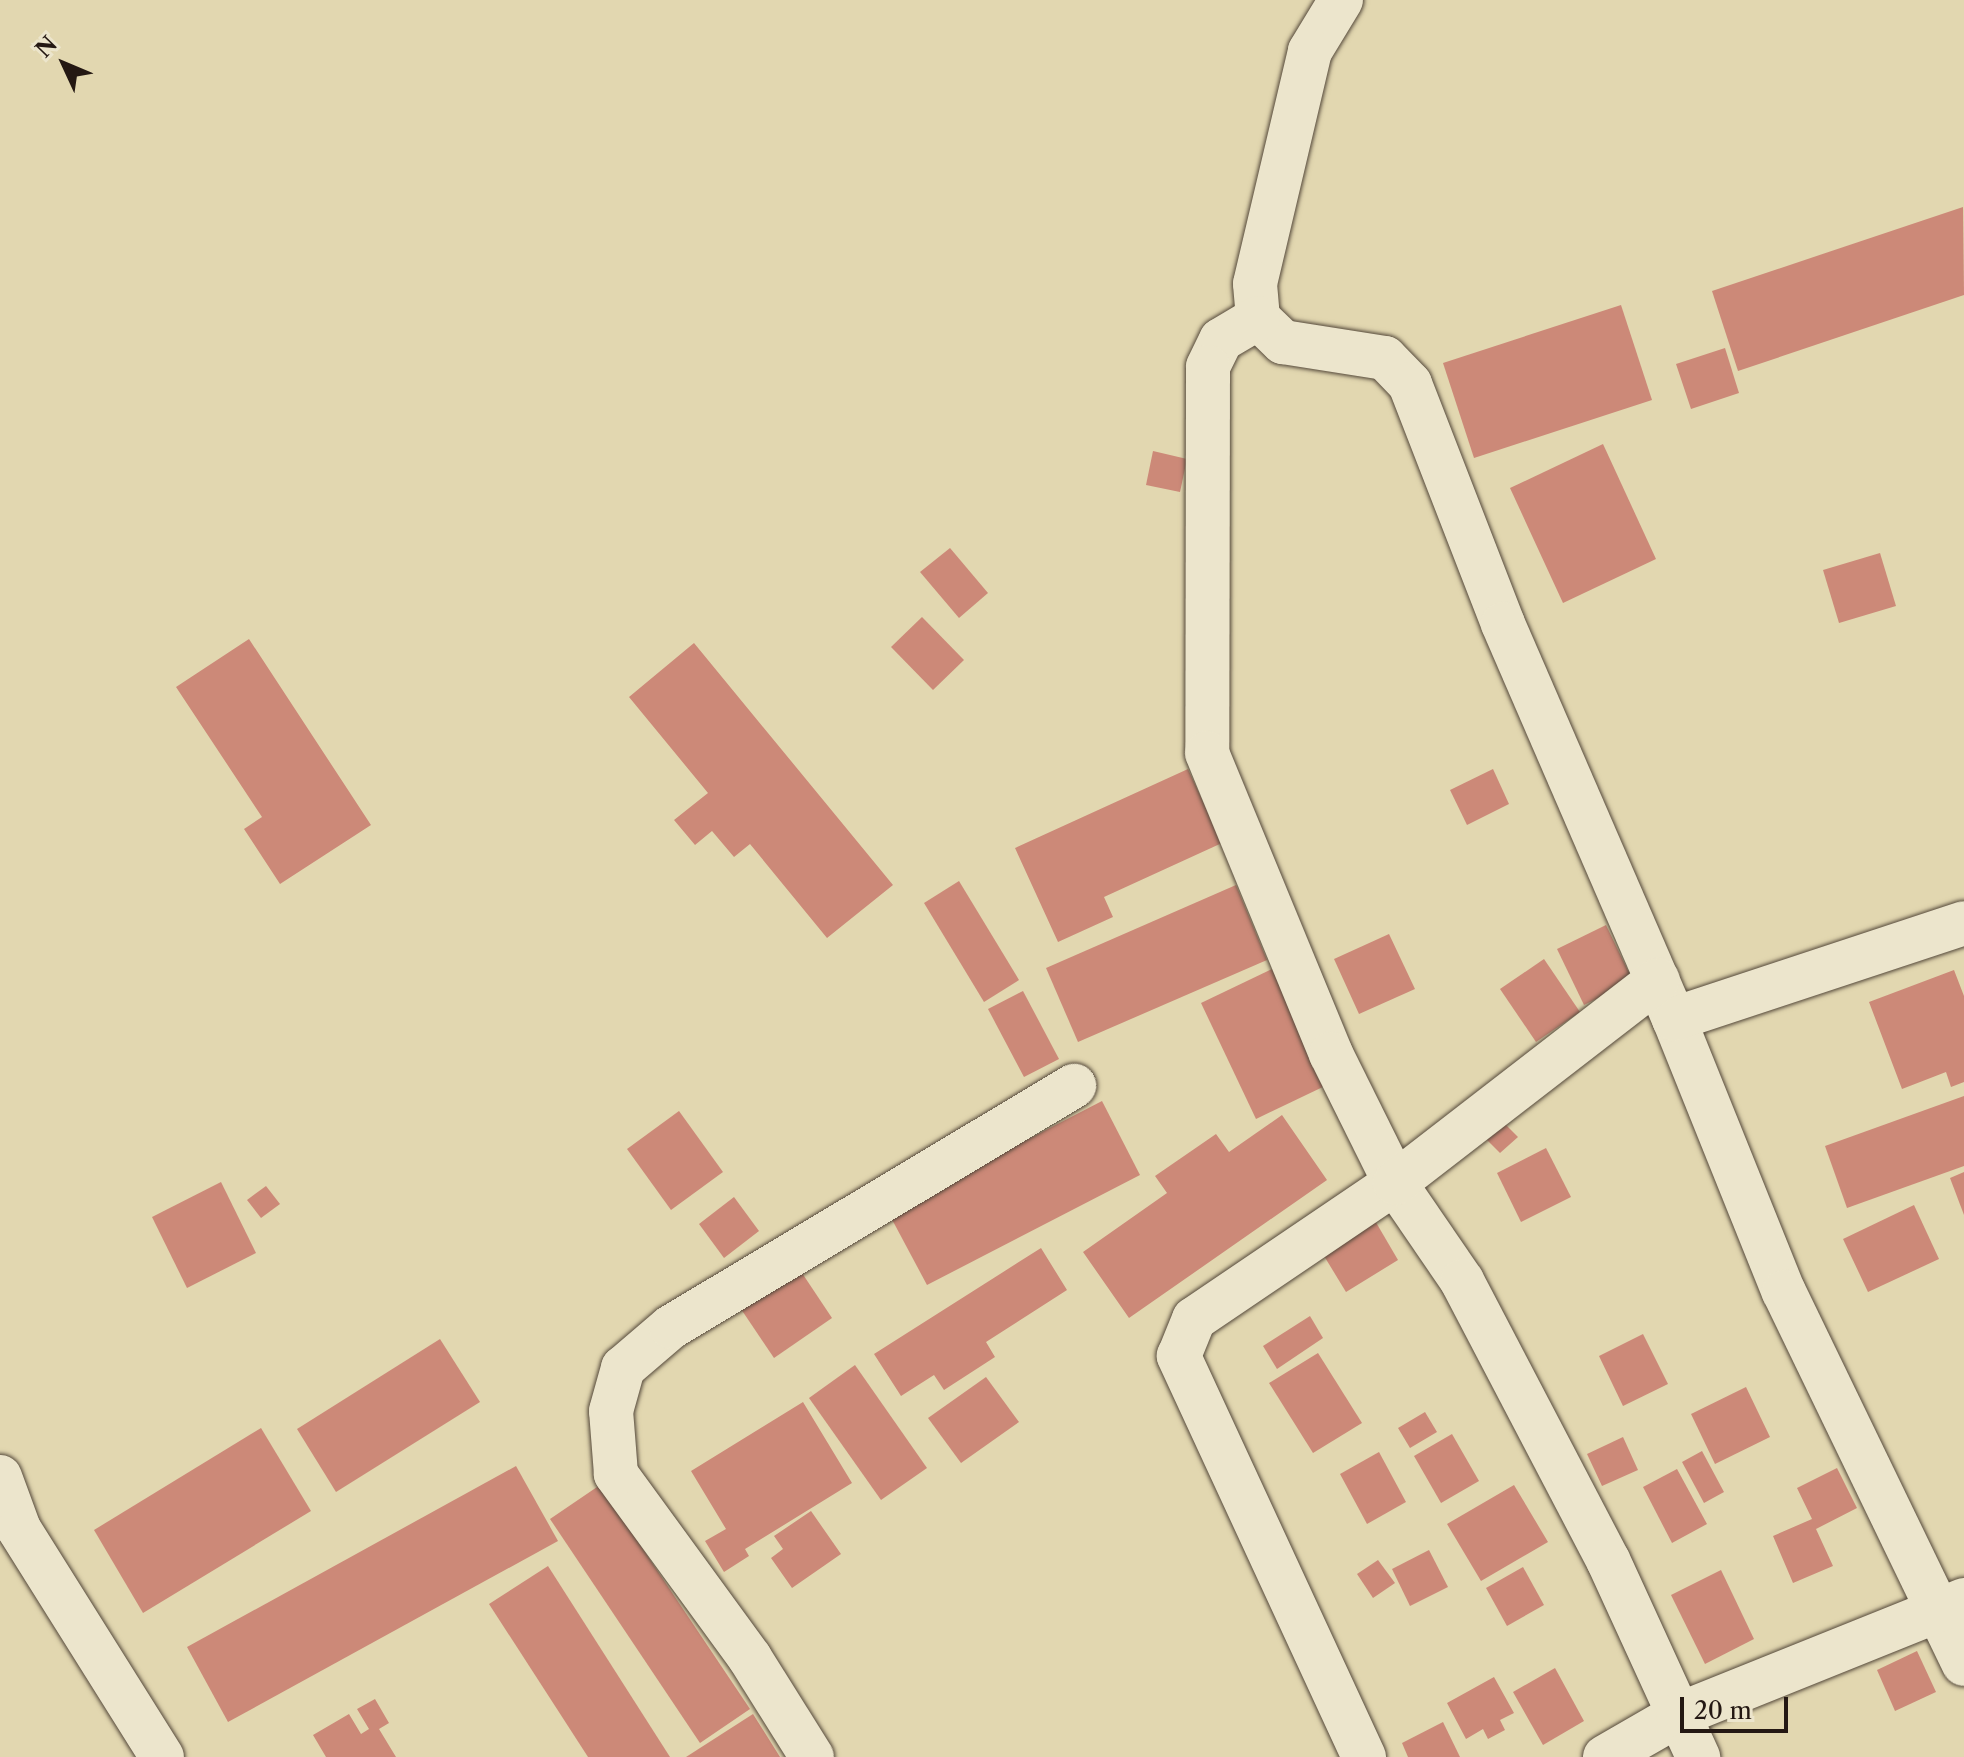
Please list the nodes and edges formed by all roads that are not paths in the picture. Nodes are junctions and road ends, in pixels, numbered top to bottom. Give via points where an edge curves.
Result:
1 (1341, 0) edge
2 (1258, 318) junction
3 (1964, 923) edge
4 (1666, 999) junction
5 (1074, 1086) dead end
6 (1395, 1183) junction
7 (0, 1477) edge
8 (1950, 1604) edge
9 (1964, 1664) edge
10 (1678, 1715) junction
11 (162, 1757) edge
12 (812, 1757) edge
13 (1364, 1757) edge
14 (1605, 1757) edge
15 (1698, 1757) edge

1 - 2 street via 1310,51 1255,284
2 - 4 street via 1283,342 1385,358 1410,384 1503,624
2 - 6 street via 1221,340 1208,367 1207,753 1331,1054
3 - 4 street
4 - 6 street
4 - 8 street via 1784,1292
5 - 12 street via 671,1327 623,1368 611,1411 616,1474 750,1658
6 - 10 street via 1462,1281 1608,1560
6 - 13 street via 1194,1319 1179,1356
7 - 11 street via 19,1529
8 - 9 street
8 - 10 street
10 - 14 street
10 - 15 street

